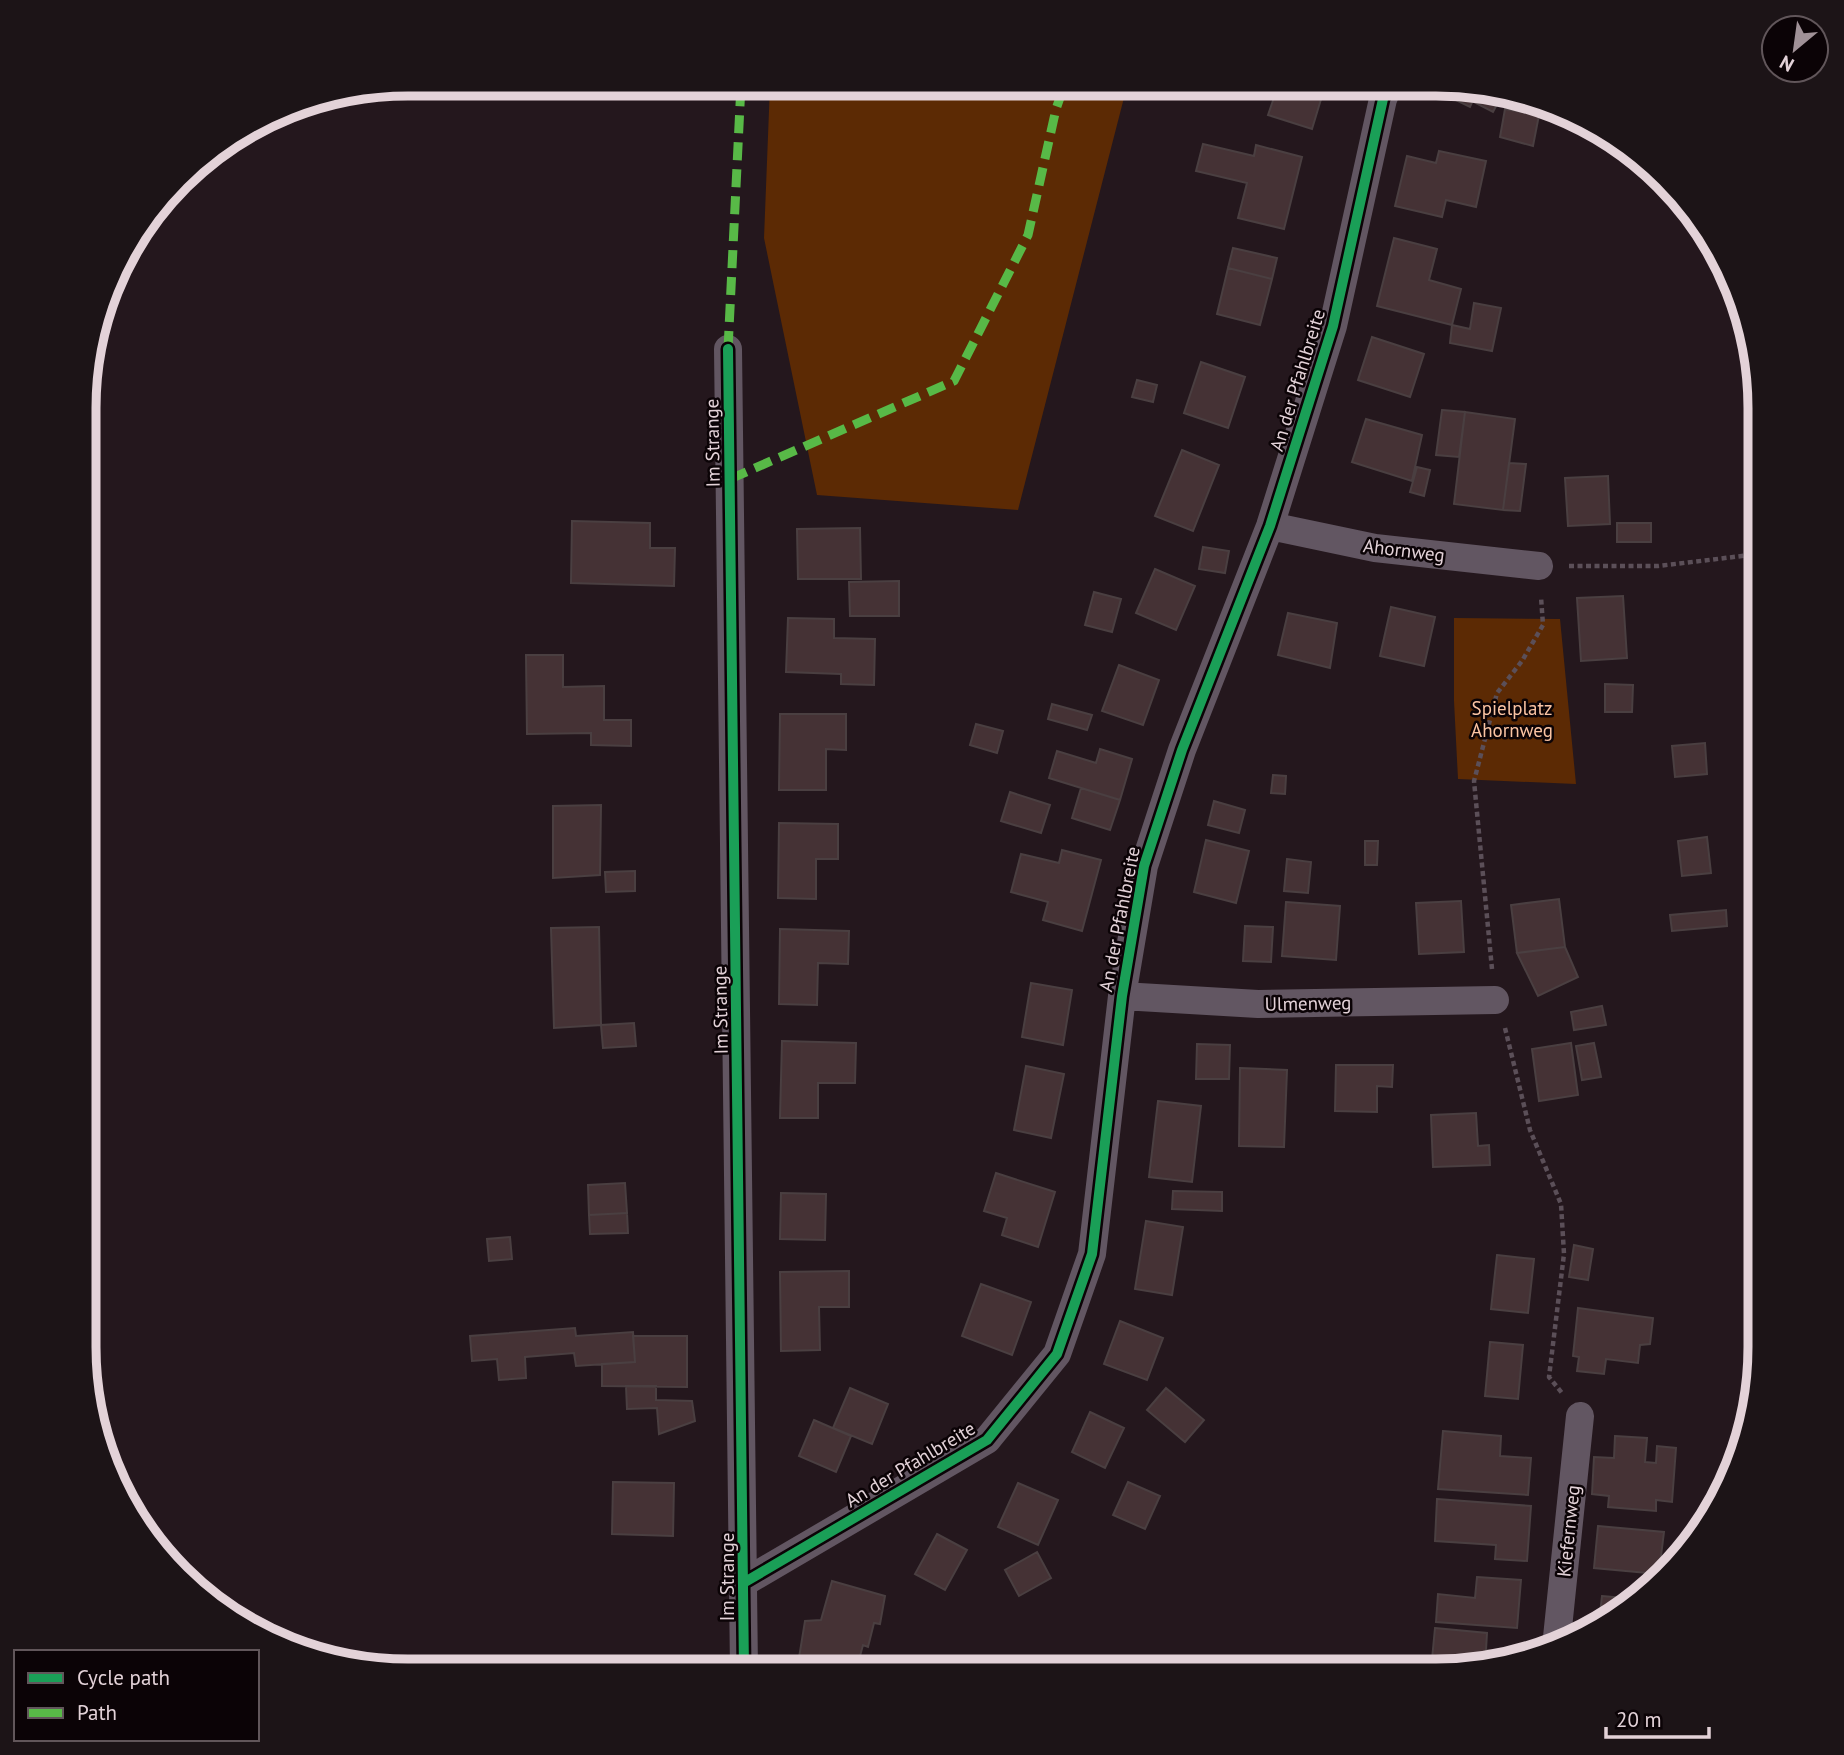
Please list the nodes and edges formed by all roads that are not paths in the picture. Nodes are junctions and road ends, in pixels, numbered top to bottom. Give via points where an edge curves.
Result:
1 (1384, 96) edge
2 (729, 349) dead end
3 (1270, 526) junction
4 (1539, 566) road end
5 (1122, 996) junction
6 (1495, 1000) road end
7 (1580, 1416) road end
8 (745, 1583) junction
9 (1557, 1634) edge
10 (744, 1659) edge

1 - 3 street, An der Pfahlbreite via 1333,326
2 - 8 street, Im Strange
3 - 4 street, Ahornweg via 1375,548
3 - 5 street, An der Pfahlbreite via 1182,750 1144,866
5 - 6 street, Ulmenweg via 1258,1004
5 - 8 street, An der Pfahlbreite via 1092,1254 1057,1354 987,1440
7 - 9 street, Kiefernweg
8 - 10 street, Im Strange

